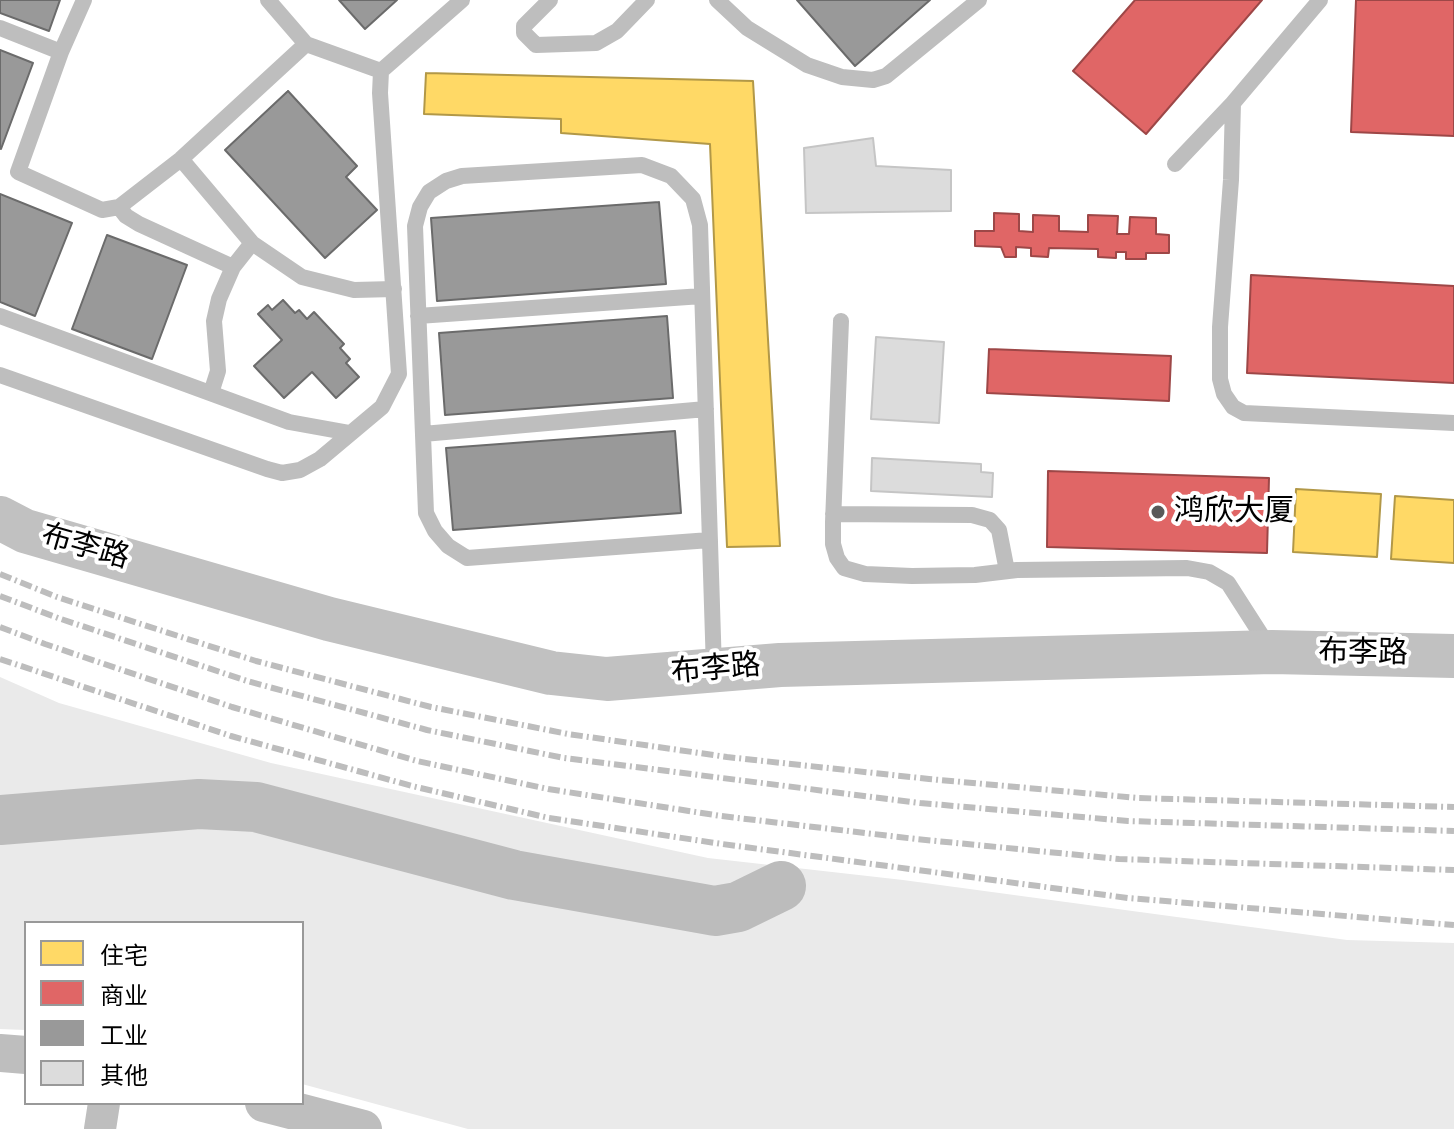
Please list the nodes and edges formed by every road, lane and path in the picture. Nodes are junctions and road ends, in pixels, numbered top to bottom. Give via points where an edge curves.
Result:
1 (84, 0) edge
2 (268, 0) edge
3 (462, 0) edge
4 (550, 0) edge
5 (647, 0) edge
6 (717, 0) edge
7 (979, 0) edge
8 (1314, 2) edge
9 (0, 28) edge
10 (306, 44) junction
11 (61, 52) junction
12 (381, 71) junction
13 (1233, 103) junction
14 (181, 159) junction
15 (1175, 164) dead end
16 (0, 165) edge
17 (18, 172) junction
18 (119, 207) junction
19 (252, 243) junction
20 (233, 267) junction
21 (394, 289) junction
22 (702, 296) junction
23 (0, 316) edge
24 (418, 316) junction
25 (841, 321) dead end
26 (0, 375) edge
27 (211, 393) junction
28 (706, 409) junction
29 (1454, 423) edge
30 (350, 433) junction
31 (423, 434) junction
32 (833, 514) junction
33 (0, 518) edge
34 (710, 540) junction
35 (1007, 571) junction
36 (1272, 652) junction
37 (1454, 656) edge
38 (714, 671) junction
39 (0, 1053) edge
40 (24, 1055) edge
41 (104, 1105) edge
42 (272, 1105) edge
43 (100, 1129) edge
44 (363, 1129) edge

1 - 11 lane
2 - 10 lane
3 - 12 lane
4 - 5 lane via 524,26 536,45 596,43 617,31
6 - 7 lane via 747,28 807,65 873,80 886,76
8 - 13 lane
9 - 11 lane
10 - 12 lane
10 - 14 lane
11 - 17 lane
12 - 21 lane
13 - 15 lane
13 - 29 lane via 1220,327 1220,379 1228,401 1244,413
14 - 18 lane
14 - 19 lane
16 - 17 lane
17 - 18 lane via 102,210
18 - 20 lane via 139,224
19 - 20 lane
19 - 21 lane via 302,277 323,284
20 - 27 lane via 214,321 218,371
21 - 30 lane via 399,374 382,407
22 - 24 lane
22 - 24 lane via 700,225 693,199 671,176 642,165 462,176 429,192 420,207 415,226
22 - 28 lane
23 - 27 lane
24 - 31 lane
25 - 32 lane
26 - 30 lane via 282,473 320,459
27 - 30 lane via 289,422
28 - 31 lane
28 - 34 lane
31 - 34 lane via 426,513 448,546 467,558
32 - 35 lane via 972,515 990,520 999,530
32 - 35 lane via 837,558 853,572 912,576
33 - 38 main road, 布李路 via 25,531 314,614 551,673 607,679
34 - 38 lane
35 - 36 lane via 1209,572 1228,583
36 - 37 main road, 布李路
36 - 38 main road, 布李路
39 - 40 street
41 - 43 street
42 - 44 street

